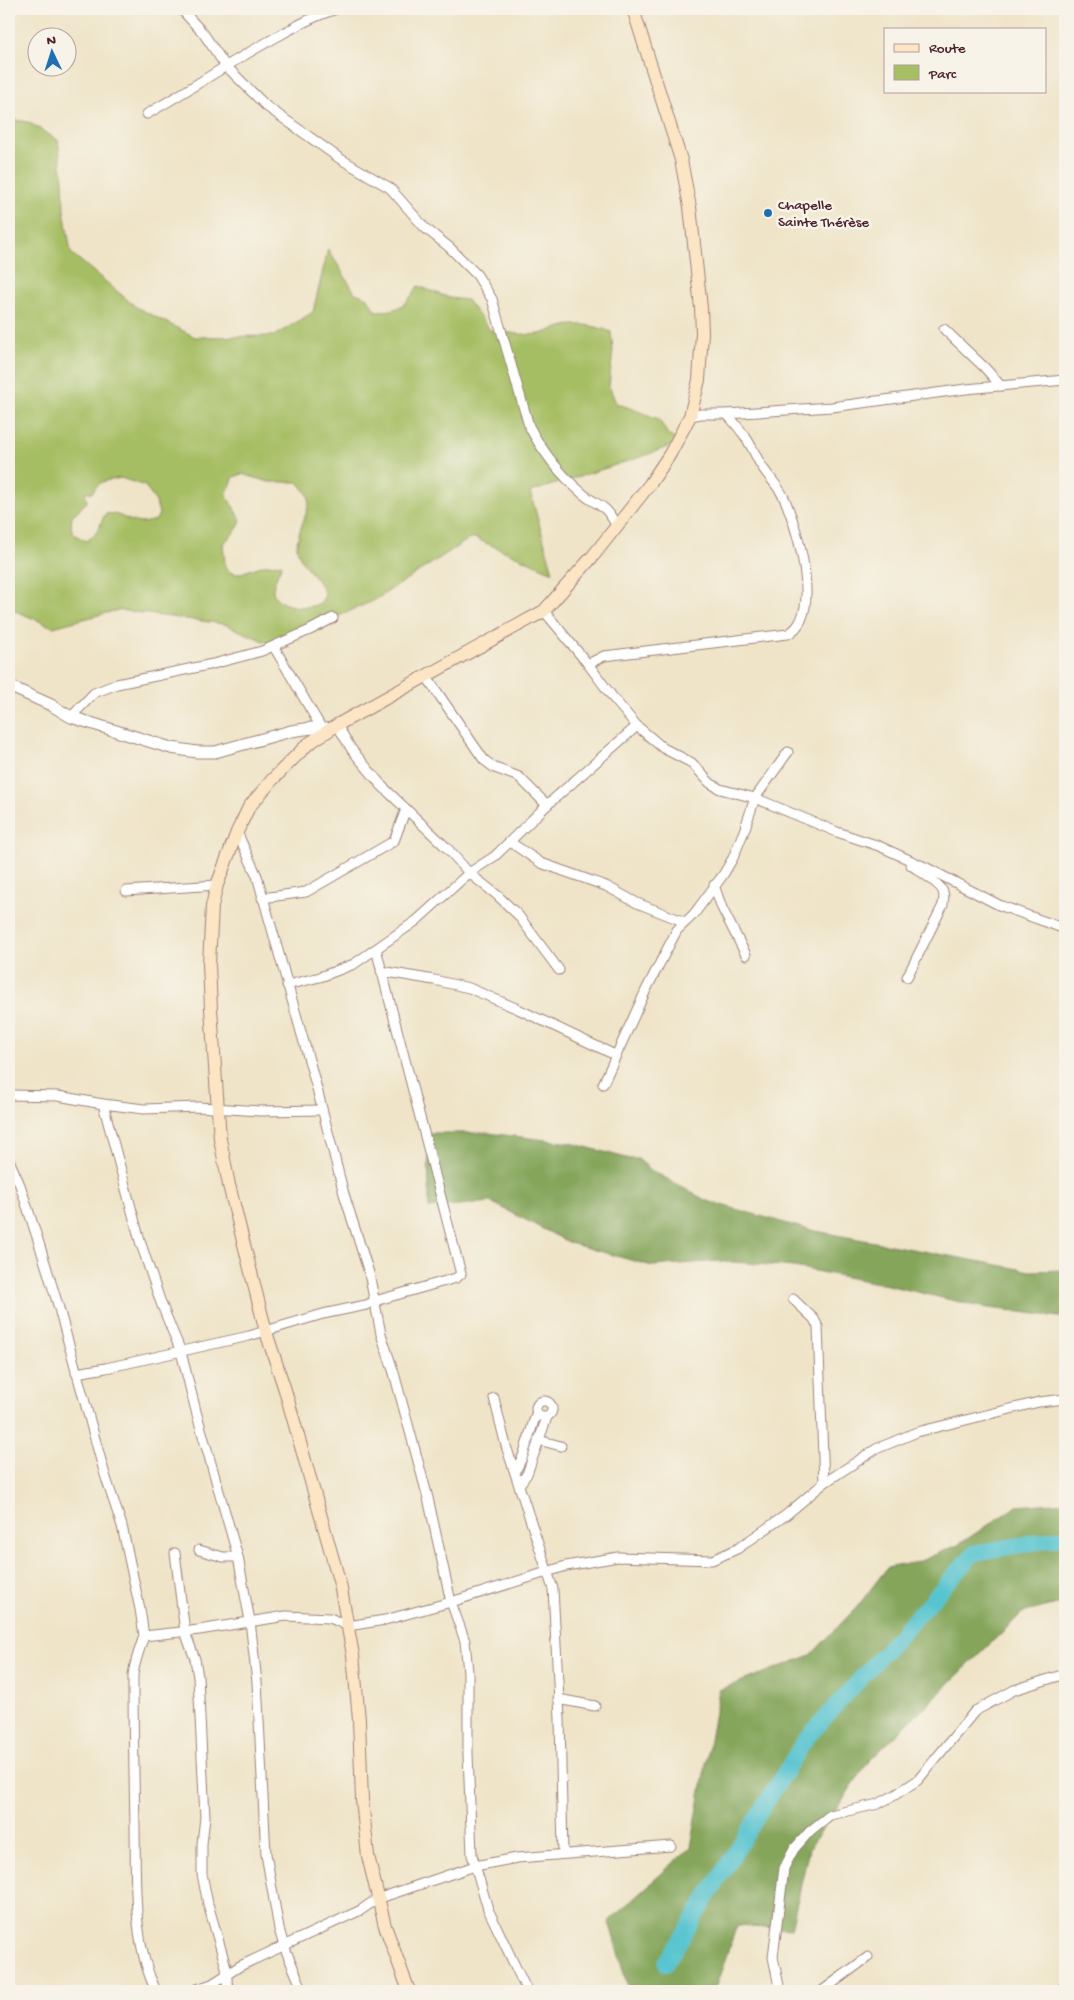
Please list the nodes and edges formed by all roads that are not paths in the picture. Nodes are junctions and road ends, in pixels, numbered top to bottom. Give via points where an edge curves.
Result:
1 (181, 9) edge
2 (336, 9) edge
3 (634, 9) edge
4 (225, 65) junction
5 (147, 114) dead end
6 (944, 329) dead end
7 (1065, 380) edge
8 (1001, 386) junction
9 (727, 414) junction
10 (690, 416) junction
11 (616, 525) junction
12 (544, 611) junction
13 (333, 618) dead end
14 (274, 647) junction
15 (588, 664) junction
16 (426, 676) junction
17 (9, 686) edge
18 (71, 717) junction
19 (637, 726) junction
20 (330, 728) junction
21 (788, 752) dead end
22 (755, 798) junction
23 (547, 805) junction
24 (406, 809) junction
25 (236, 832) junction
26 (510, 842) junction
27 (897, 854) junction
28 (469, 873) junction
29 (217, 885) junction
30 (714, 885) junction
31 (126, 891) dead end
32 (262, 898) junction
33 (686, 922) junction
34 (1065, 929) edge
35 (376, 948) junction
36 (746, 955) dead end
37 (559, 970) dead end
38 (381, 971) junction
39 (907, 977) dead end
40 (288, 985) junction
41 (615, 1055) junction
42 (603, 1084) dead end
43 (9, 1095) edge
44 (103, 1104) junction
45 (218, 1108) junction
46 (322, 1110) junction
47 (9, 1160) edge
48 (793, 1299) dead end
49 (375, 1301) junction
50 (266, 1332) junction
51 (181, 1352) junction
52 (76, 1373) junction
53 (494, 1398) dead end
54 (1065, 1399) edge
55 (536, 1414) junction
56 (547, 1417) junction
57 (538, 1440) junction
58 (561, 1446) dead end
59 (515, 1472) junction
60 (824, 1483) junction
61 (519, 1485) junction
62 (199, 1550) dead end
63 (175, 1553) dead end
64 (238, 1557) junction
65 (548, 1571) junction
66 (450, 1602) junction
67 (250, 1621) junction
68 (348, 1626) junction
69 (185, 1632) junction
70 (144, 1636) junction
71 (1065, 1674) edge
72 (558, 1699) junction
73 (594, 1706) dead end
74 (671, 1846) dead end
75 (562, 1853) junction
76 (475, 1866) junction
77 (377, 1899) junction
78 (284, 1946) junction
79 (868, 1957) dead end
80 (227, 1976) junction
81 (1065, 1985) edge
82 (156, 1991) edge
83 (191, 1991) edge
84 (228, 1991) edge
85 (304, 1991) edge
86 (409, 1991) edge
87 (527, 1991) edge
88 (780, 1991) edge
89 (822, 1991) edge
90 (1060, 1991) edge

1 - 4 street
2 - 4 street via 302,23
3 - 10 main road via 681,160 690,207 702,334 699,380
4 - 5 street
4 - 11 street via 287,123 390,188 425,228 477,275 492,300 529,426 537,441 557,468 583,494 603,506
6 - 8 street
7 - 8 street
8 - 9 street via 832,407
9 - 10 street
9 - 15 street via 745,436 785,500 805,569 807,589 799,624 788,634 604,656
10 - 11 main road via 661,470
11 - 12 main road
12 - 15 street
12 - 16 main road
13 - 14 street
14 - 18 street via 213,664 117,684 94,693
14 - 20 street
15 - 19 street
16 - 20 main road
16 - 23 street via 484,760 519,777
17 - 18 street
18 - 20 street via 171,748 197,752 215,752 291,731
19 - 22 street via 664,748 692,763 715,786
19 - 23 street
20 - 24 street
20 - 25 main road via 308,744 272,780 250,807
21 - 22 street
22 - 27 street
22 - 30 street via 733,858
23 - 26 street
24 - 28 street
24 - 32 street via 394,841 306,892
25 - 29 main road
25 - 32 street via 257,876
26 - 28 street via 496,856
26 - 33 street via 541,863 606,886 637,903
27 - 34 street via 984,898
27 - 39 street via 943,892 943,905
28 - 35 street via 416,921
28 - 37 street via 518,915
29 - 31 street
29 - 45 main road via 212,906 209,964
30 - 33 street
30 - 36 street
32 - 40 street
33 - 41 street via 677,930 666,950
35 - 38 street
35 - 40 street via 354,964
38 - 41 street via 469,988
38 - 49 street via 460,1274 456,1278
40 - 46 street
41 - 42 street
43 - 44 street via 58,1096
44 - 45 street via 144,1109
44 - 51 street via 140,1240
45 - 46 street
45 - 50 main road via 229,1186
46 - 49 street
47 - 52 street via 38,1240
48 - 60 street via 818,1327
49 - 50 street
49 - 66 street via 381,1334 428,1498
50 - 51 street
50 - 68 main road via 340,1584
51 - 52 street
51 - 64 street
52 - 70 street via 122,1526
53 - 59 street
54 - 60 street via 1039,1402 917,1432 876,1449
55 - 56 street
55 - 56 street via 538,1402 544,1401 552,1408
55 - 59 street
56 - 57 street
57 - 58 street
57 - 61 street via 527,1474
59 - 61 street
60 - 65 street via 786,1515 737,1549 712,1560 618,1556
61 - 65 street
62 - 64 street via 223,1558
63 - 69 street
64 - 67 street
65 - 66 street
65 - 72 street via 553,1589
66 - 68 street via 385,1620
66 - 76 street via 465,1641 468,1672 468,1773
67 - 68 street via 286,1616 330,1618
67 - 69 street
67 - 78 street via 257,1682 266,1854
68 - 77 main road via 359,1720 364,1829
69 - 70 street
69 - 80 street via 198,1677 206,1817 202,1874
70 - 82 street via 135,1658 133,1676 136,1885 140,1942
71 - 88 street via 1014,1690 975,1711 918,1780 878,1804 830,1815 810,1831 794,1849 784,1868 773,1957
72 - 73 street
72 - 75 street
74 - 75 street
75 - 76 street
76 - 77 street
76 - 87 street via 488,1909
77 - 78 street via 361,1910
77 - 86 main road
78 - 80 street via 240,1966
78 - 85 street
79 - 89 street
80 - 83 street
80 - 84 street
81 - 90 street

